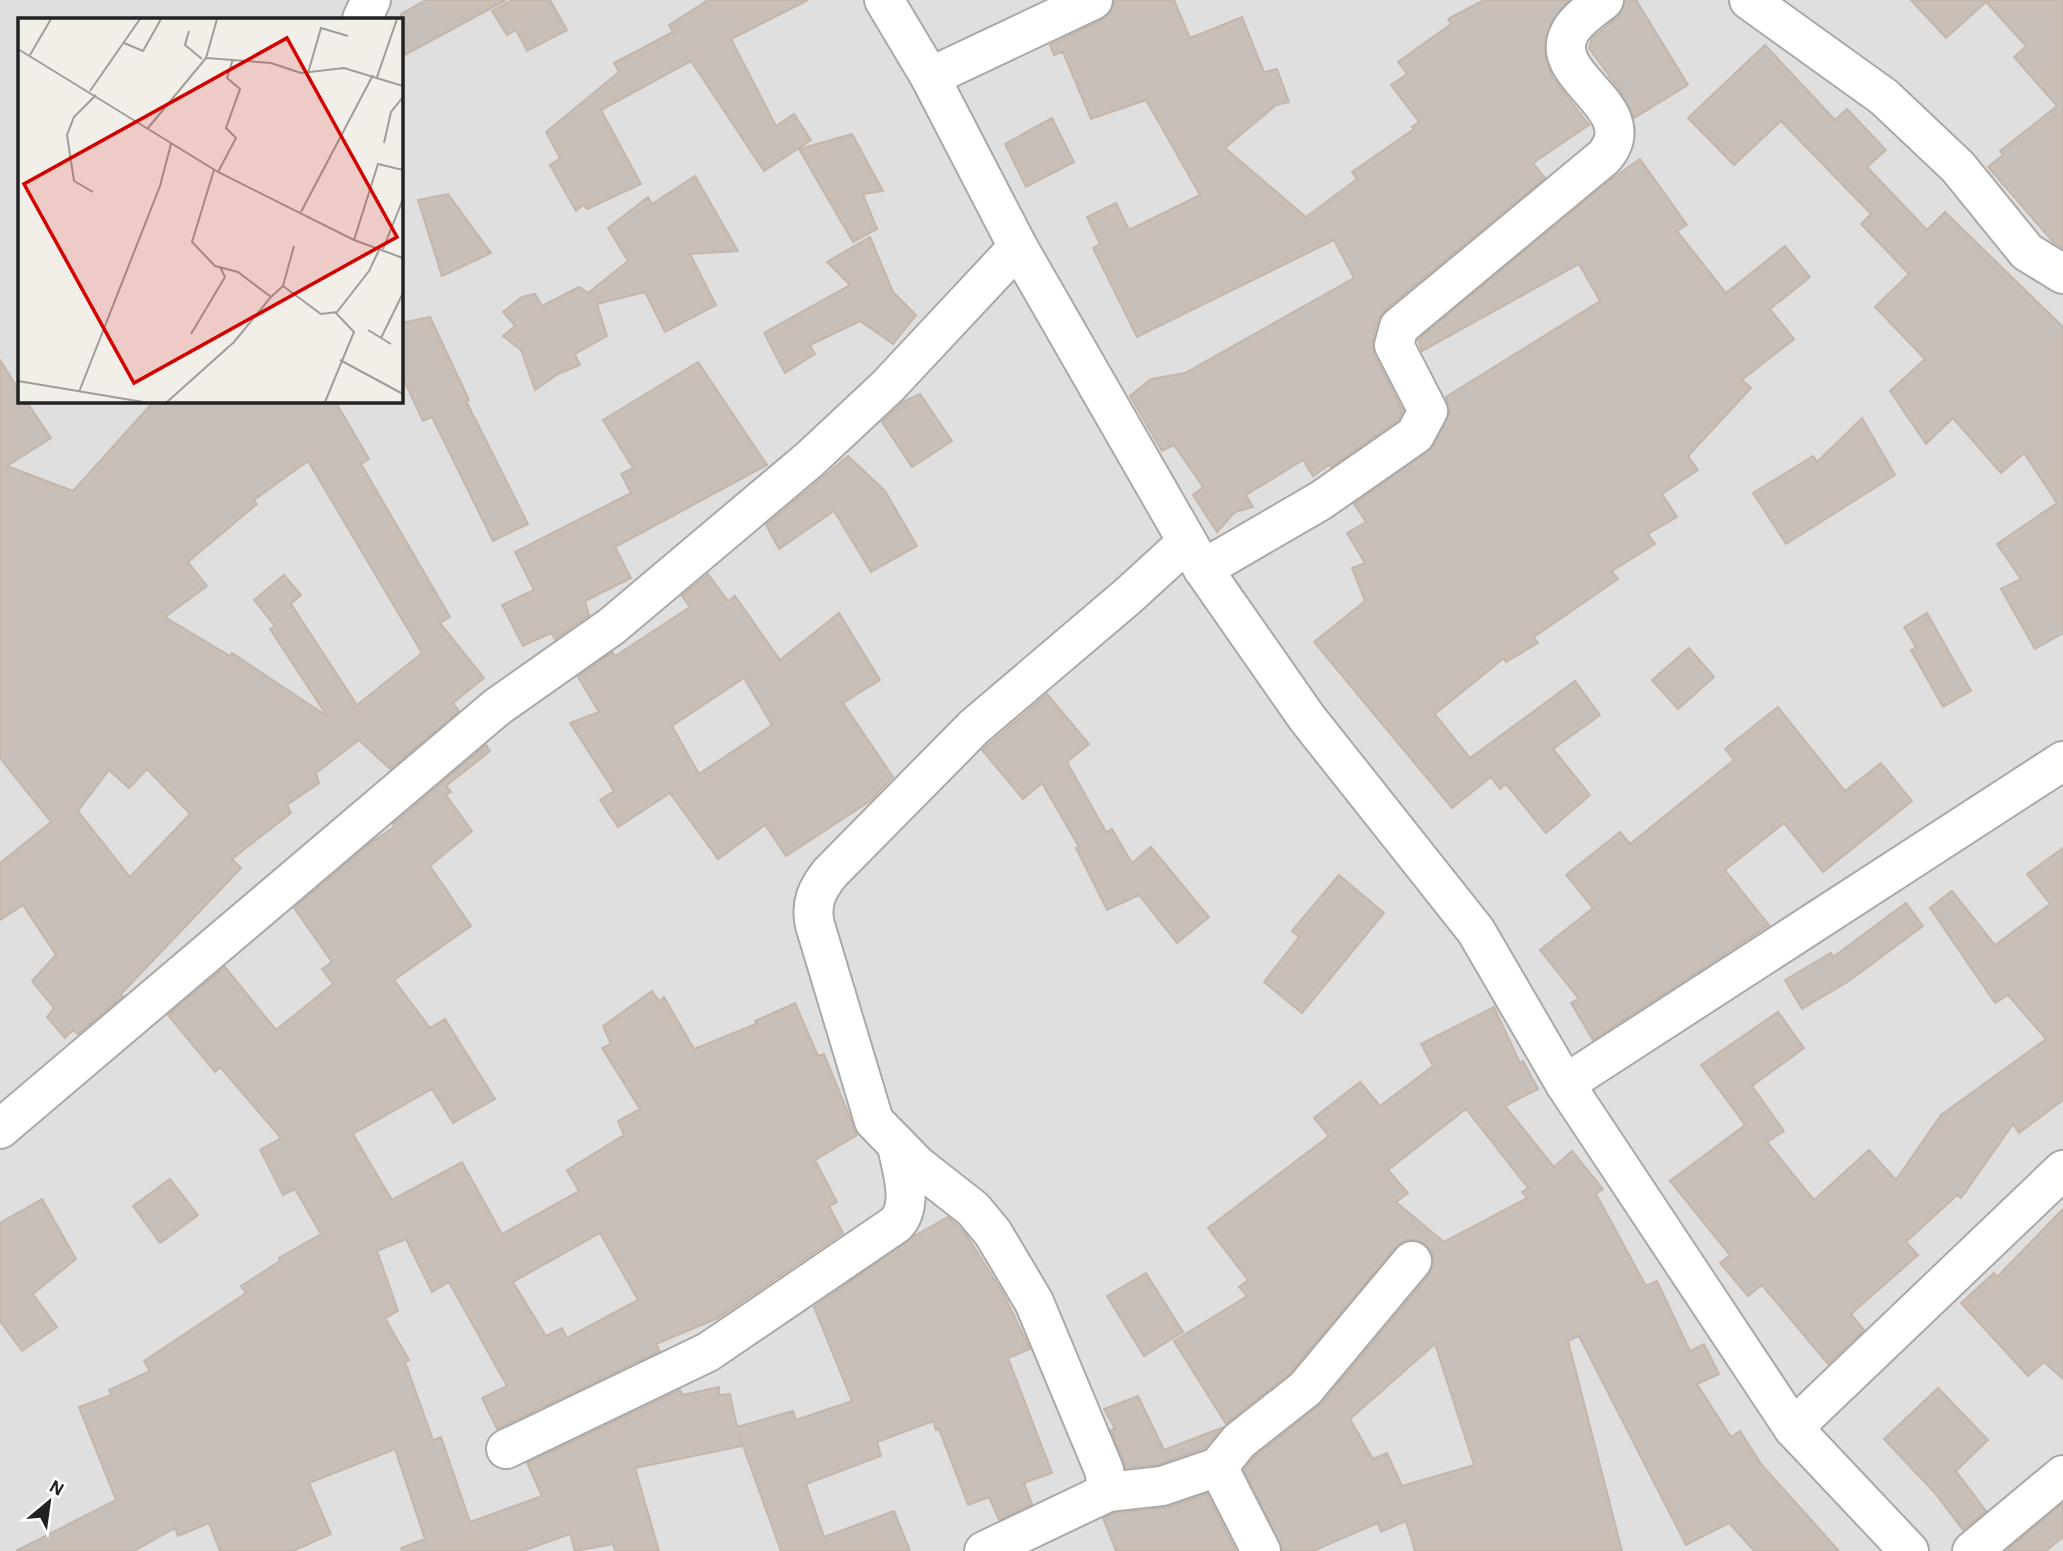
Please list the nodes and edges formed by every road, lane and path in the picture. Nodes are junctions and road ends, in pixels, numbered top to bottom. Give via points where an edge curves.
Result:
1 (371, 0) edge
2 (884, 0) edge
3 (1093, 0) edge
4 (1604, 0) edge
5 (1749, 0) edge
6 (362, 18) edge
7 (930, 77) junction
8 (1018, 247) junction
9 (2063, 274) edge
10 (1195, 556) junction
11 (2063, 761) edge
12 (1565, 1084) junction
13 (0, 1129) edge
14 (897, 1146) junction
15 (2063, 1170) edge
16 (1412, 1261) dead end
17 (1793, 1427) junction
18 (506, 1449) dead end
19 (1218, 1467) junction
20 (2063, 1475) edge
21 (1108, 1492) junction
22 (984, 1551) edge
23 (1261, 1551) edge
24 (1909, 1551) edge
25 (1972, 1551) edge

1 - 6 street
2 - 7 street
3 - 7 street
4 - 10 street via 1573,26 1566,44 1571,63 1614,123 1616,139 1604,157 1399,327 1394,345 1428,411 1422,426 1320,501
5 - 9 street via 1884,97 1958,167 2027,251
7 - 8 street
8 - 10 street
8 - 13 street via 888,386 810,459 612,626 497,707
10 - 12 street via 1307,718 1476,930
10 - 14 street via 1128,596 974,727 819,887 815,925 874,1121
11 - 12 street
12 - 17 street
14 - 18 street via 905,1203 896,1224 708,1352
14 - 21 street via 973,1209 993,1233 1034,1302 1099,1455
15 - 17 street
16 - 19 street via 1304,1389 1239,1441
17 - 24 street
19 - 21 street via 1162,1486
19 - 23 street
20 - 25 street
21 - 22 street

